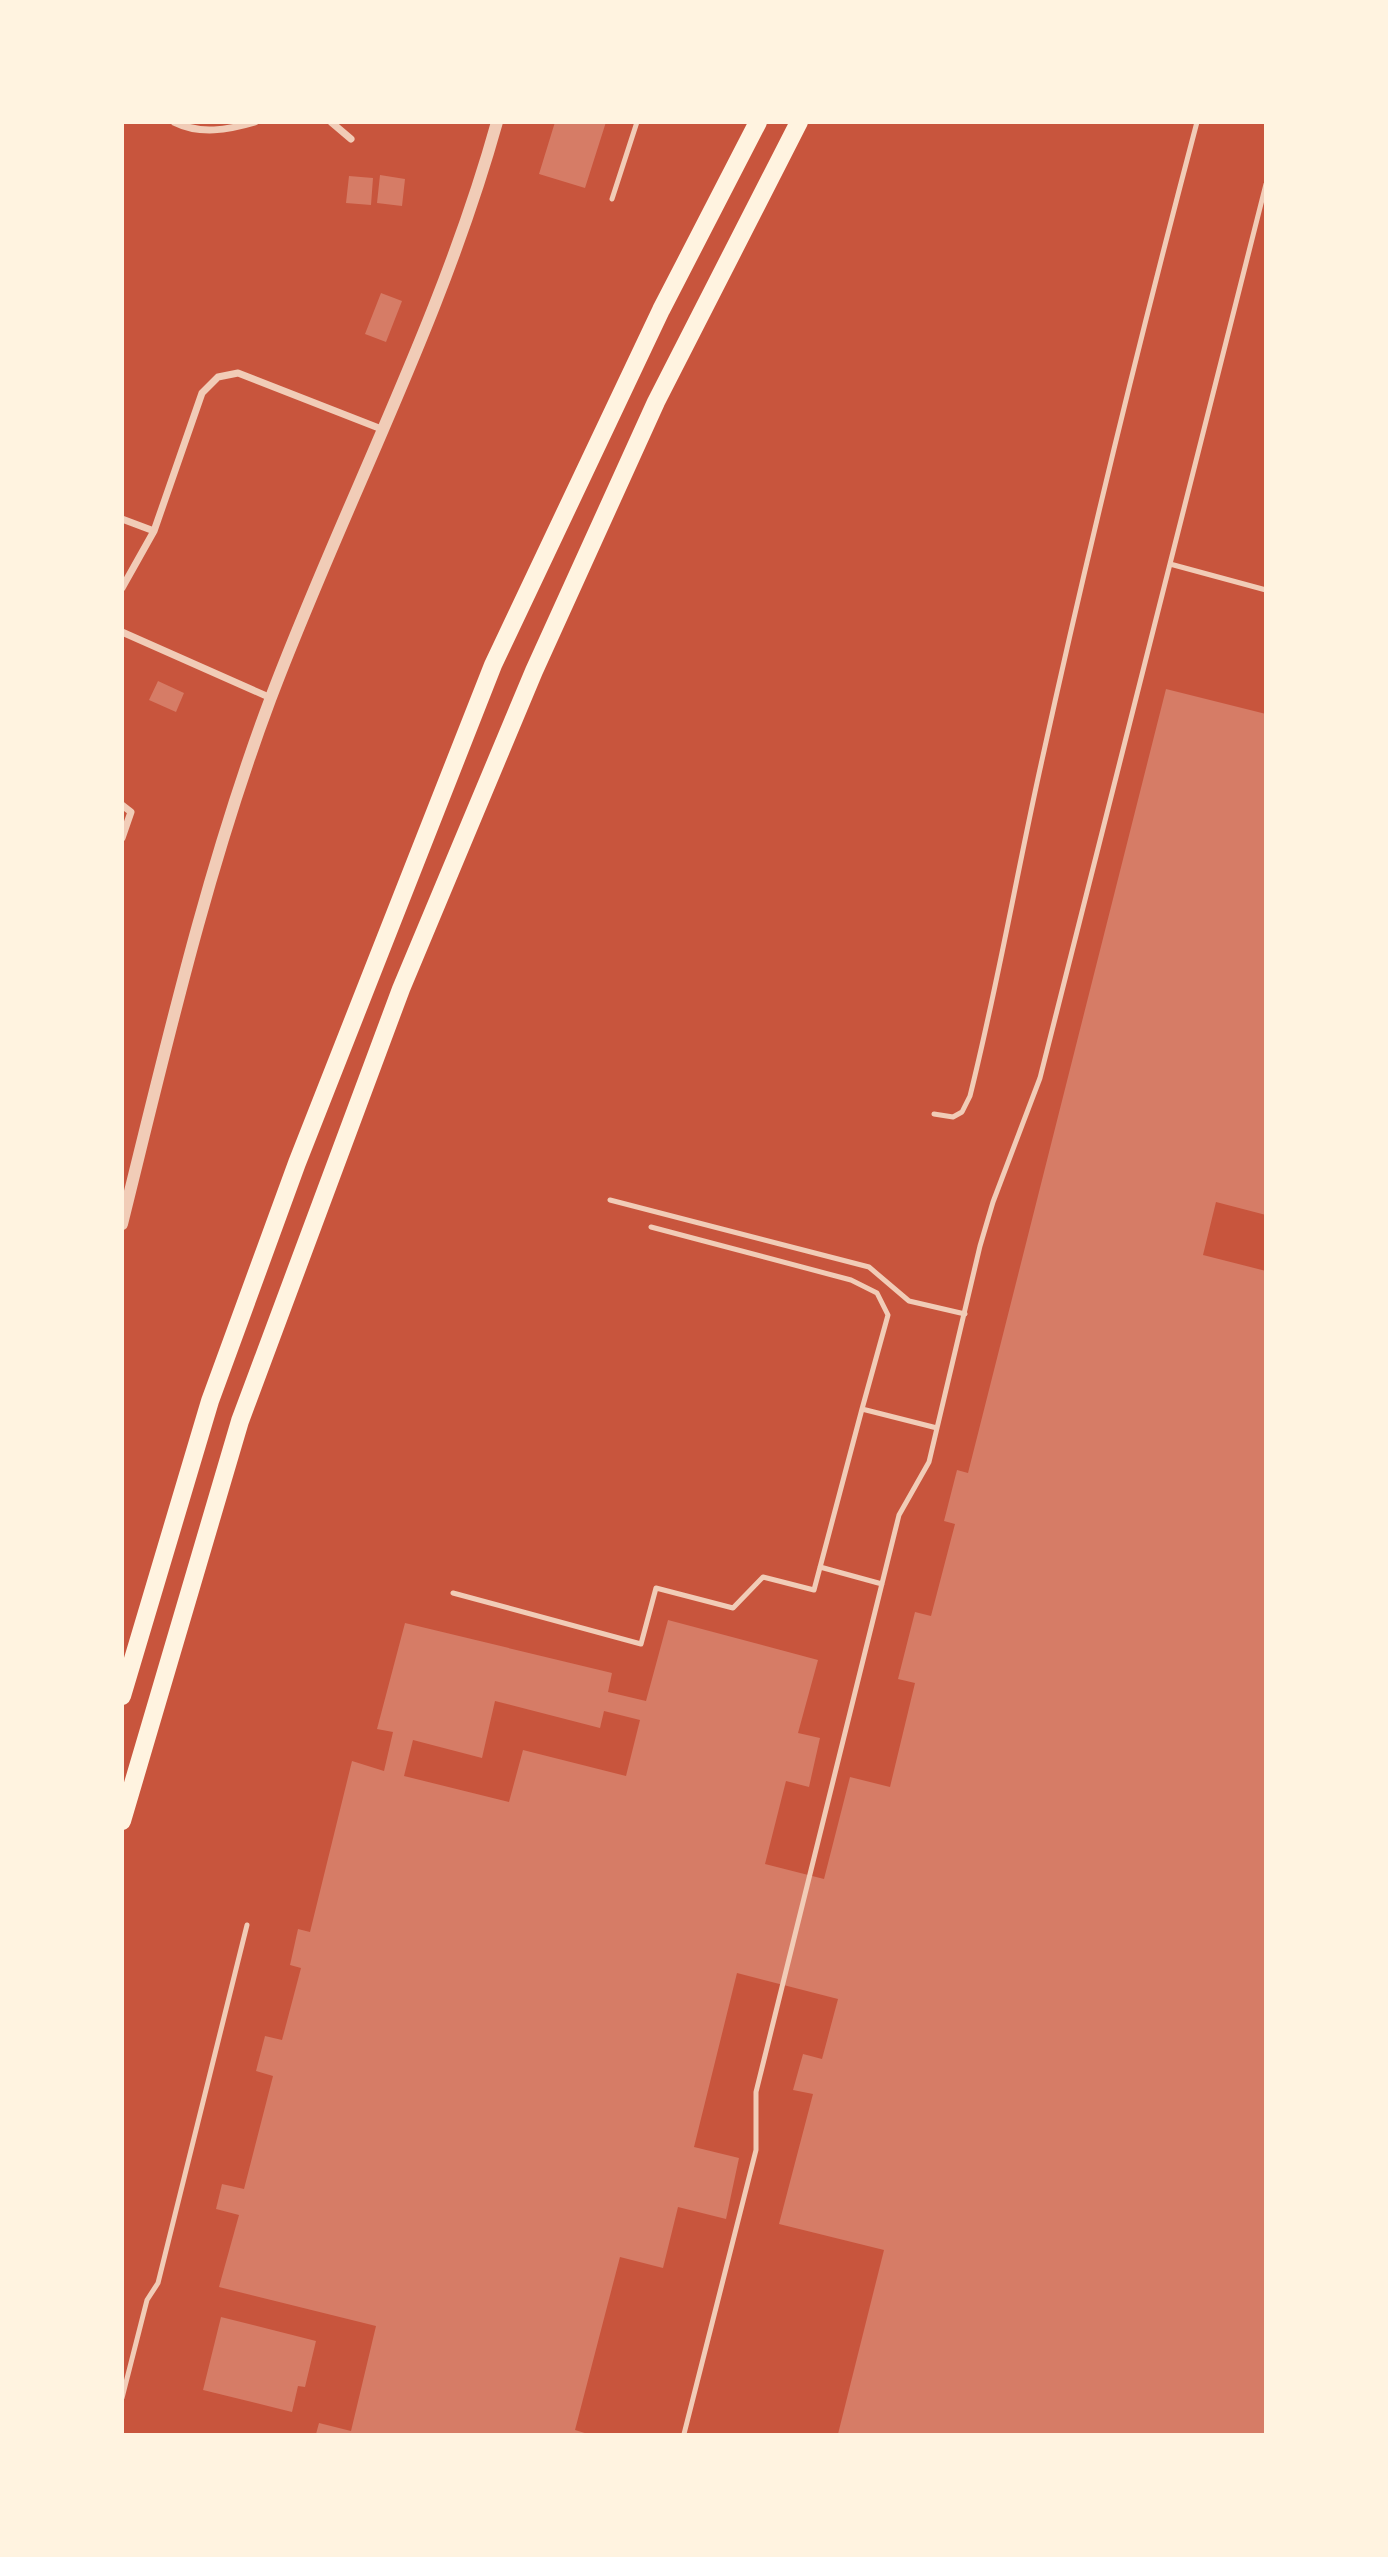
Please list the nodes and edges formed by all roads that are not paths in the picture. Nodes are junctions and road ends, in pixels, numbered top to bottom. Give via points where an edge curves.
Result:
1 (174, 122) edge
2 (255, 122) edge
3 (331, 122) edge
4 (498, 122) edge
5 (637, 122) edge
6 (758, 122) edge
7 (799, 122) edge
8 (1197, 122) edge
9 (351, 139) dead end
10 (1265, 184) edge
11 (612, 199) dead end
12 (384, 430) junction
13 (122, 519) edge
14 (154, 531) junction
15 (1170, 564) junction
16 (122, 588) edge
17 (1265, 590) edge
18 (122, 632) edge
19 (271, 698) junction
20 (122, 805) edge
21 (122, 838) edge
22 (934, 1114) dead end
23 (610, 1200) dead end
24 (122, 1224) edge
25 (651, 1227) dead end
26 (965, 1314) junction
27 (862, 1409) junction
28 (937, 1428) junction
29 (821, 1567) junction
30 (882, 1584) junction
31 (453, 1593) dead end
32 (122, 1696) edge
33 (122, 1821) edge
34 (247, 1925) dead end
35 (122, 2398) edge
36 (684, 2434) edge

1 - 2 street via 185,128 215,131
3 - 9 street
4 - 12 street via 439,299
5 - 11 lane
6 - 32 highway via 661,310 493,665 302,1150 210,1401
7 - 33 highway via 656,402 534,671 401,989 240,1421
8 - 22 lane via 1079,592 998,986 970,1096 962,1112 953,1117
10 - 15 lane
12 - 14 street via 238,373 218,377 202,393
12 - 19 street
13 - 14 street
14 - 16 street
15 - 17 lane
15 - 26 lane via 1040,1078 993,1202
18 - 19 street
19 - 24 street via 204,896
20 - 21 street via 131,812
23 - 26 lane via 869,1267 909,1301
25 - 27 lane via 851,1280 877,1293 888,1315
26 - 28 lane
27 - 28 lane
27 - 29 lane
28 - 30 lane via 929,1462 899,1515
29 - 30 lane
29 - 31 lane via 814,1590 763,1577 733,1608 656,1588 641,1644
30 - 36 lane via 756,2092 757,2150
34 - 35 lane via 158,2283 147,2300

